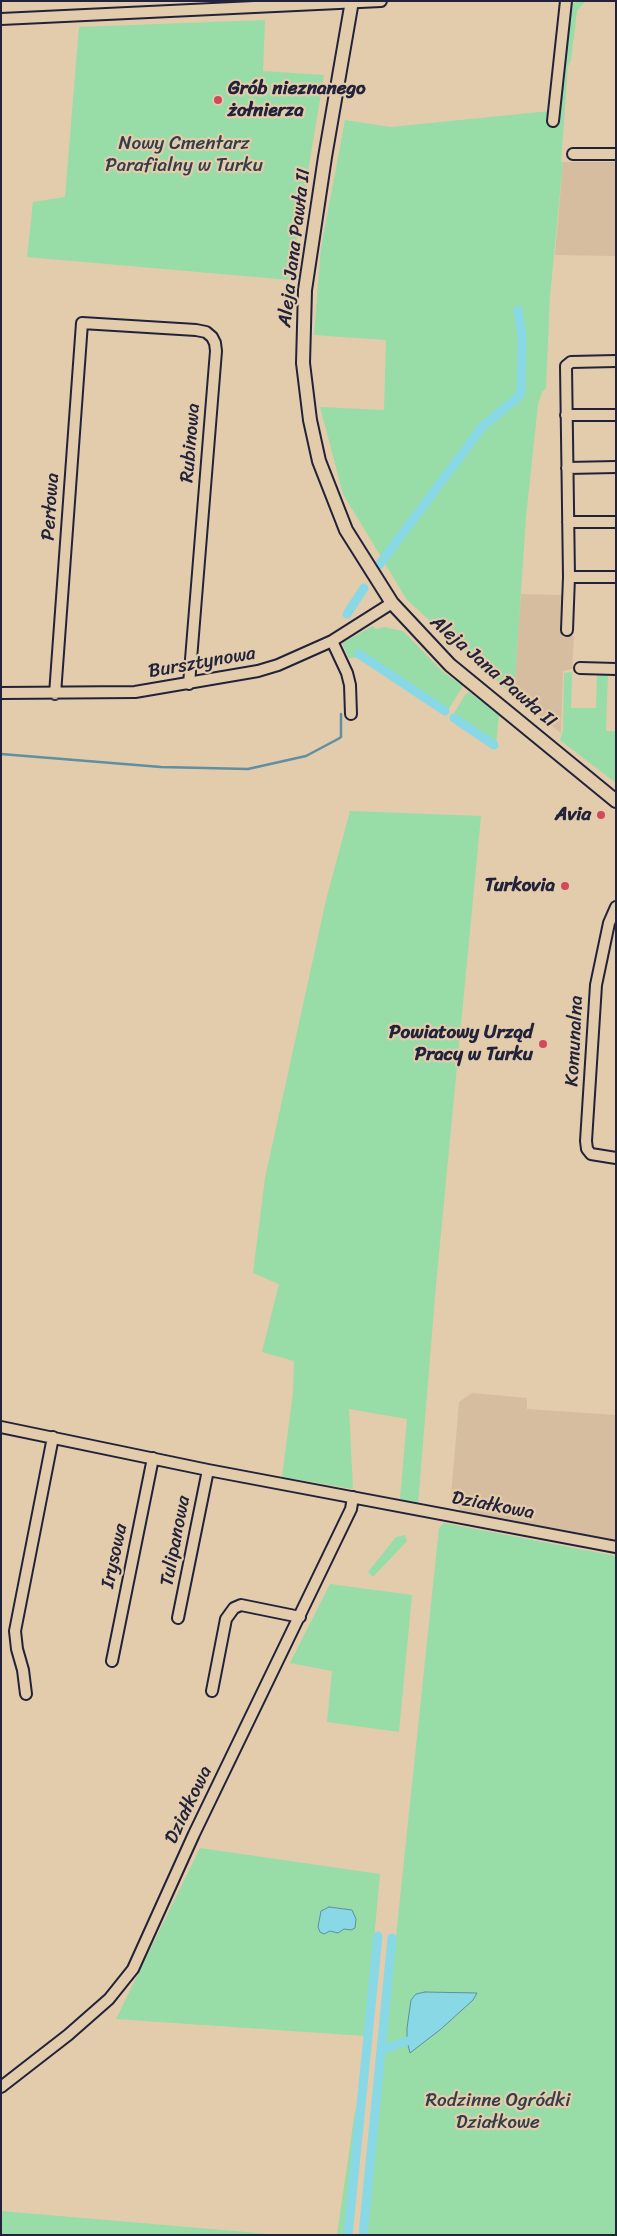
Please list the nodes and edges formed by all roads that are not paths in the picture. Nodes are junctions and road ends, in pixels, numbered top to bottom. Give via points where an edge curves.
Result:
1 (381, 1) edge
2 (566, 1) edge
3 (352, 2) edge
4 (1, 19) edge
5 (552, 121) dead end
6 (574, 154) dead end
7 (616, 154) edge
8 (82, 323) joint
9 (616, 361) edge
10 (566, 415) junction
11 (616, 415) edge
12 (616, 467) edge
13 (567, 468) junction
14 (568, 522) junction
15 (616, 522) edge
16 (569, 577) junction
17 (616, 577) edge
18 (392, 603) junction
19 (567, 630) dead end
20 (332, 641) junction
21 (580, 668) dead end
22 (616, 669) edge
23 (190, 684) junction
24 (1, 693) edge
25 (55, 694) junction
26 (351, 714) dead end
27 (616, 801) edge
28 (616, 907) edge
29 (616, 1158) edge
30 (1, 1427) edge
31 (53, 1438) junction
32 (153, 1458) junction
33 (208, 1470) junction
34 (358, 1498) junction
35 (616, 1547) edge
36 (300, 1617) junction
37 (178, 1618) dead end
38 (112, 1661) dead end
39 (212, 1691) dead end
40 (26, 1694) dead end
41 (1, 2087) edge

1 - 3 street
2 - 5 street
3 - 4 street
3 - 18 main road, Aleja Jana Pawła II via 308,262 303,363 311,427 330,493 358,552
6 - 7 street
8 - 23 street, Rubinowa via 196,330 212,336 215,343
8 - 25 street, Perłowa
9 - 10 street via 571,362 566,366
10 - 11 street
10 - 13 street
12 - 13 street
13 - 14 street
14 - 15 street
14 - 16 street
16 - 17 street
16 - 19 street
18 - 20 street, Bursztynowa
18 - 27 main road, Aleja Jana Pawła II via 450,665
20 - 23 street, Bursztynowa via 266,669
20 - 26 street via 347,672
21 - 22 street
23 - 25 street, Bursztynowa via 135,692
24 - 25 street, Bursztynowa
28 - 29 street, Komunalna via 609,923 596,985 586,1141 591,1154
30 - 31 street
31 - 32 street
31 - 40 street via 15,1631
32 - 33 street
32 - 38 street, Irysowa
33 - 34 street
33 - 37 street, Tulipanowa
34 - 35 street, Działkowa
34 - 36 street, Działkowa
36 - 39 street via 241,1605 234,1608 226,1619
36 - 41 street, Działkowa via 126,1980 75,2029

